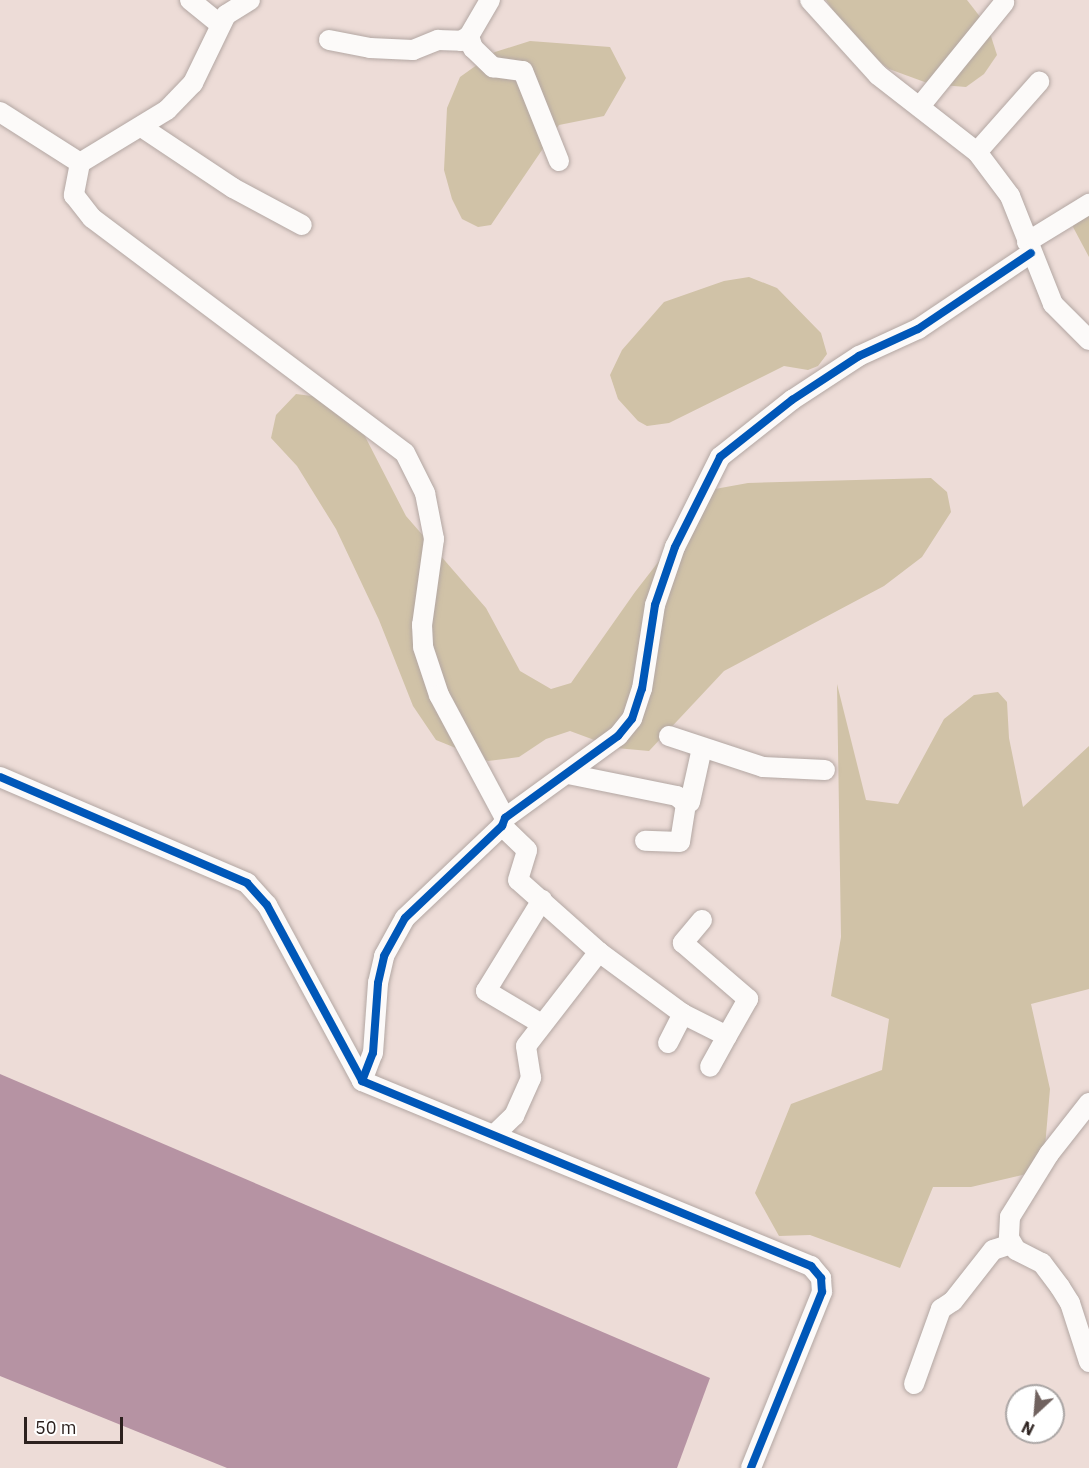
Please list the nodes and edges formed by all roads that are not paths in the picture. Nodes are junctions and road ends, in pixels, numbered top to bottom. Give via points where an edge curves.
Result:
1 (190, 0) edge
2 (250, 0) edge
3 (490, 0) edge
4 (810, 0) edge
5 (1004, 3) dead end
6 (220, 24) junction
7 (469, 36) junction
8 (329, 40) dead end
9 (1039, 82) dead end
10 (921, 105) junction
11 (0, 112) edge
12 (143, 128) junction
13 (977, 152) junction
14 (559, 161) dead end
15 (80, 163) junction
16 (1089, 204) edge
17 (302, 225) dead end
18 (1029, 248) junction
19 (1089, 340) edge
20 (669, 736) dead end
21 (702, 748) junction
22 (825, 770) dead end
23 (568, 774) junction
24 (0, 777) edge
25 (686, 804) junction
26 (503, 822) junction
27 (645, 841) dead end
28 (542, 900) junction
29 (702, 920) dead end
30 (599, 952) junction
31 (682, 1014) junction
32 (540, 1023) junction
33 (727, 1036) junction
34 (668, 1043) dead end
35 (710, 1067) dead end
36 (362, 1081) junction
37 (1089, 1103) edge
38 (494, 1135) junction
39 (1012, 1244) junction
40 (1080, 1304) edge
41 (1089, 1362) edge
42 (914, 1384) dead end
43 (751, 1468) edge

1 - 6 street
2 - 6 street
3 - 7 street
4 - 10 street via 878,75
5 - 10 street
6 - 12 street via 193,83
7 - 8 street via 461,41 438,40 412,50 370,48
7 - 14 street via 480,58 493,67 523,71
9 - 13 street
10 - 13 street
11 - 15 street
12 - 15 street
12 - 17 street via 232,188
13 - 18 street via 1010,196
15 - 26 street via 74,195 92,218 405,453 425,493 434,539 422,625 423,647 440,695
16 - 18 street
18 - 19 street via 1053,304
18 - 23 street via 918,329 858,356 792,400 720,457 675,547 661,586 642,689 632,719 618,736
20 - 21 street
21 - 22 street via 763,767
21 - 25 street via 690,802
23 - 25 street via 643,786 677,796
23 - 26 street
24 - 36 street via 247,883 267,905
25 - 27 street via 681,842
26 - 28 street via 527,850 518,880
26 - 36 street via 405,918 394,934 378,982 373,1053
28 - 30 street
28 - 32 street via 486,991
29 - 33 street via 683,943 752,992
30 - 31 street
30 - 32 street
31 - 33 street
31 - 34 street
32 - 38 street via 526,1046 531,1078 514,1116
33 - 35 street
36 - 38 street
37 - 39 street via 1049,1154 1010,1217
38 - 43 street via 812,1266 821,1278 822,1292
39 - 40 street via 1042,1263
39 - 42 street via 993,1250 953,1301 940,1309
40 - 41 street

